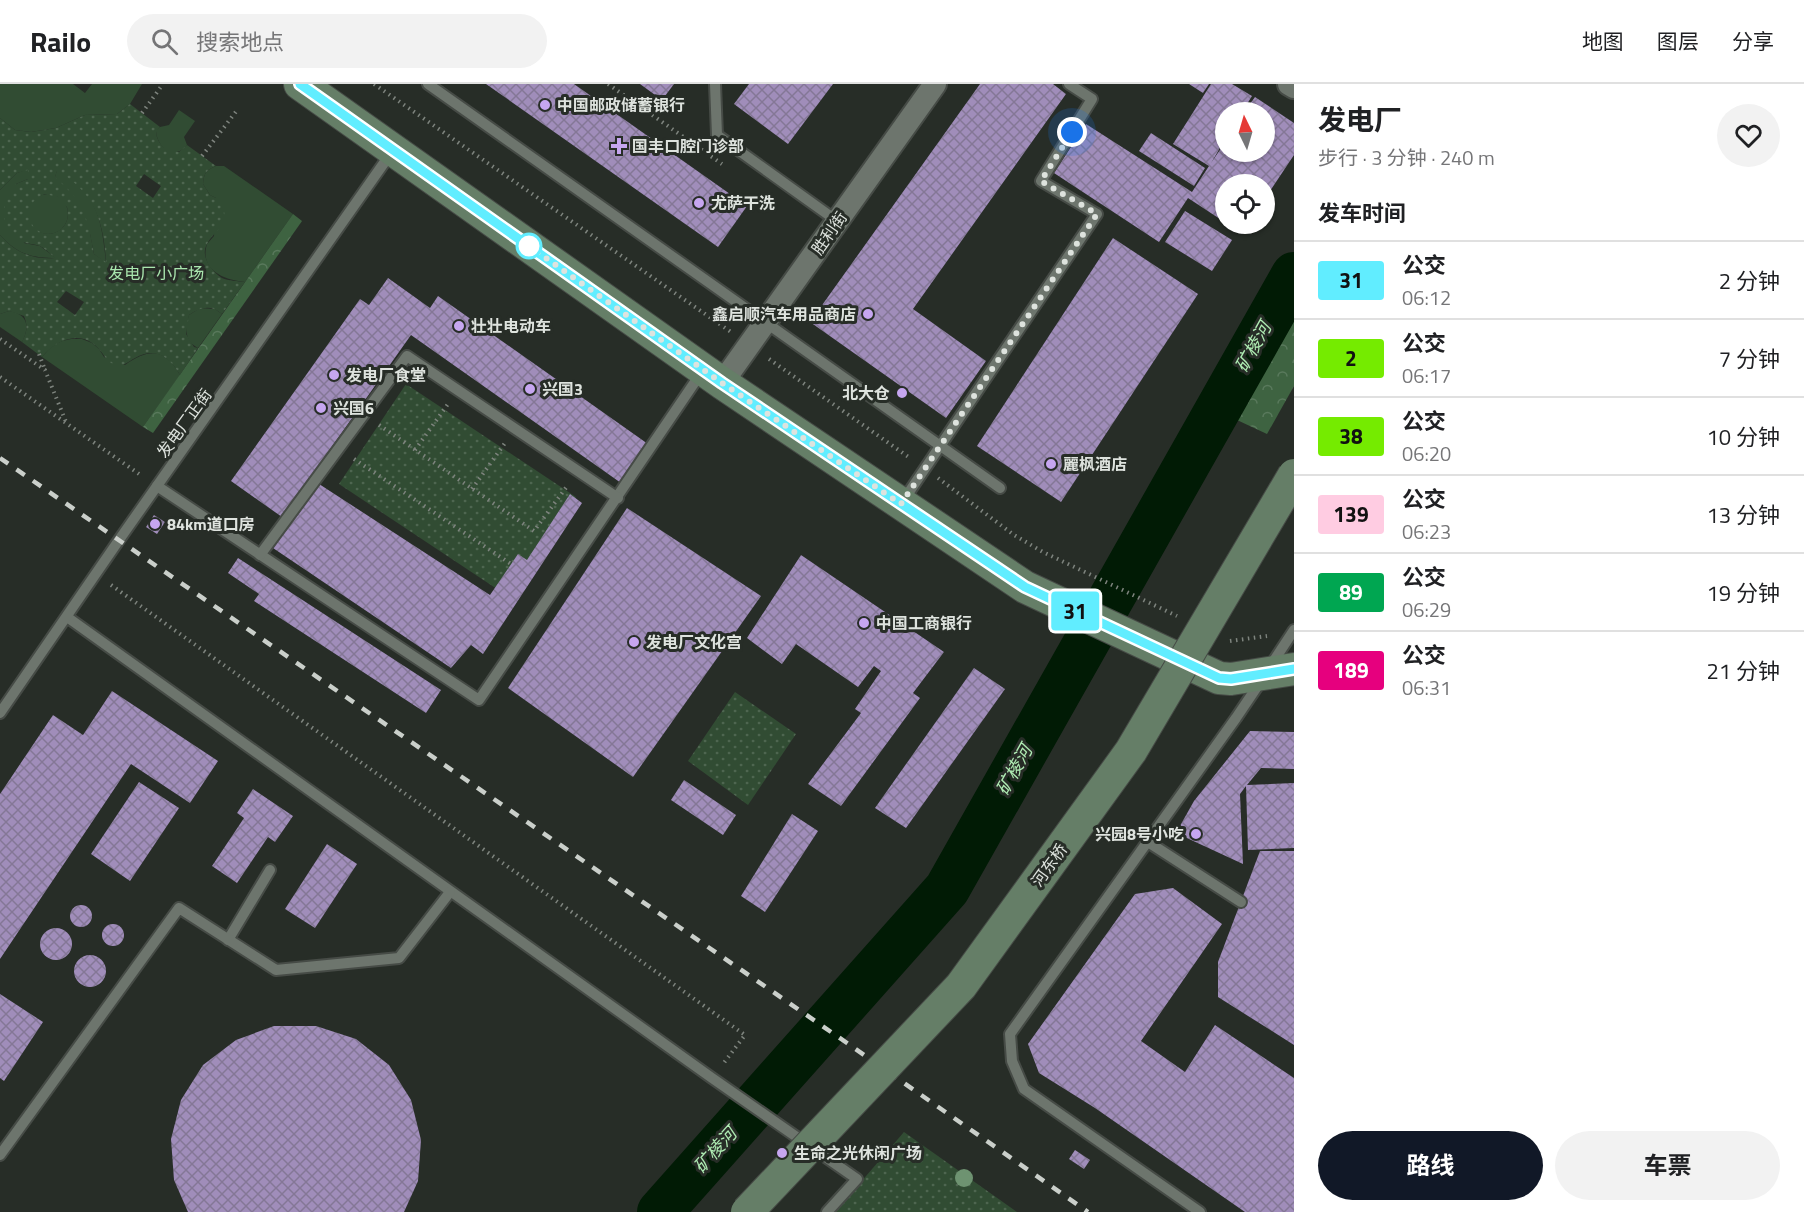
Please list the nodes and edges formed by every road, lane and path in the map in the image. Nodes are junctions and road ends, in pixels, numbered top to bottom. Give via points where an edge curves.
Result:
1 (163, 84) edge
2 (300, 84) edge
3 (374, 84) edge
4 (428, 84) edge
5 (608, 84) edge
6 (715, 84) edge
7 (935, 84) edge
8 (1069, 84) edge
9 (1289, 84) edge
10 (1294, 87) edge
11 (238, 109) dead end
12 (142, 113) dead end
13 (393, 150) junction
14 (202, 156) dead end
15 (725, 166) dead end
16 (837, 221) junction
17 (766, 322) junction
18 (0, 339) edge
19 (749, 345) junction
20 (39, 354) dead end
21 (45, 370) junction
22 (713, 376) junction
23 (0, 377) edge
24 (458, 390) junction
25 (363, 415) junction
26 (66, 423) junction
27 (516, 429) junction
28 (940, 446) junction
29 (339, 448) junction
30 (416, 450) junction
31 (925, 468) junction
32 (578, 471) junction
33 (1294, 475) edge
34 (157, 486) junction
35 (1000, 488) dead end
36 (472, 489) junction
37 (618, 498) junction
38 (901, 504) junction
39 (260, 555) junction
40 (511, 564) dead end
41 (95, 574) junction
42 (67, 617) junction
43 (1185, 620) dead end
44 (1294, 631) edge
45 (1221, 637) dead end
46 (1280, 671) edge
47 (0, 713) edge
48 (1148, 842) junction
49 (270, 870) dead end
50 (450, 891) junction
51 (1241, 902) dead end
52 (228, 940) junction
53 (712, 1078) junction
54 (0, 1155) edge
55 (747, 1212) edge
56 (827, 1212) edge
57 (1200, 1212) edge

1 - 12 path
2 - 13 main road
3 - 19 path
4 - 17 lane
5 - 15 path
6 - 16 lane via 717,135
7 - 16 street, 胜利街
8 - 28 lane via 1092,99 1041,181 1097,214
9 - 10 street
11 - 14 path
13 - 22 main road
13 - 34 lane, 发电厂正街
16 - 17 street, 胜利街
17 - 19 street, 胜利街
17 - 28 lane
18 - 21 path
19 - 22 street, 胜利街
19 - 31 path
20 - 21 path
21 - 26 path
22 - 37 lane
22 - 38 main road
23 - 26 path
24 - 25 lane via 407,356
24 - 27 lane
24 - 30 path
25 - 29 lane
25 - 30 path
26 - 34 path
27 - 32 lane
27 - 36 path
28 - 31 lane
28 - 35 lane
29 - 39 lane
29 - 40 path
30 - 36 path
31 - 38 lane
31 - 43 path via 1043,552
32 - 36 path via 534,531
32 - 37 lane
33 - 55 main road, 河东桥, bridge via 1131,751 961,986
34 - 39 lane
34 - 41 lane, 发电厂正街
37 - 39 lane via 479,700
38 - 46 main road via 1025,587 1219,678
41 - 42 lane, 发电厂正街
41 - 53 path via 745,1035
42 - 47 lane, 发电厂正街
42 - 50 lane
44 - 45 path via 1229,641
44 - 46 lane
46 - 48 lane via 1236,718
48 - 51 lane
48 - 57 lane via 1010,1034 1012,1061 1024,1089
49 - 52 lane
50 - 52 lane via 399,958 276,970
50 - 53 lane
52 - 54 lane via 179,908
53 - 56 lane via 857,1179

